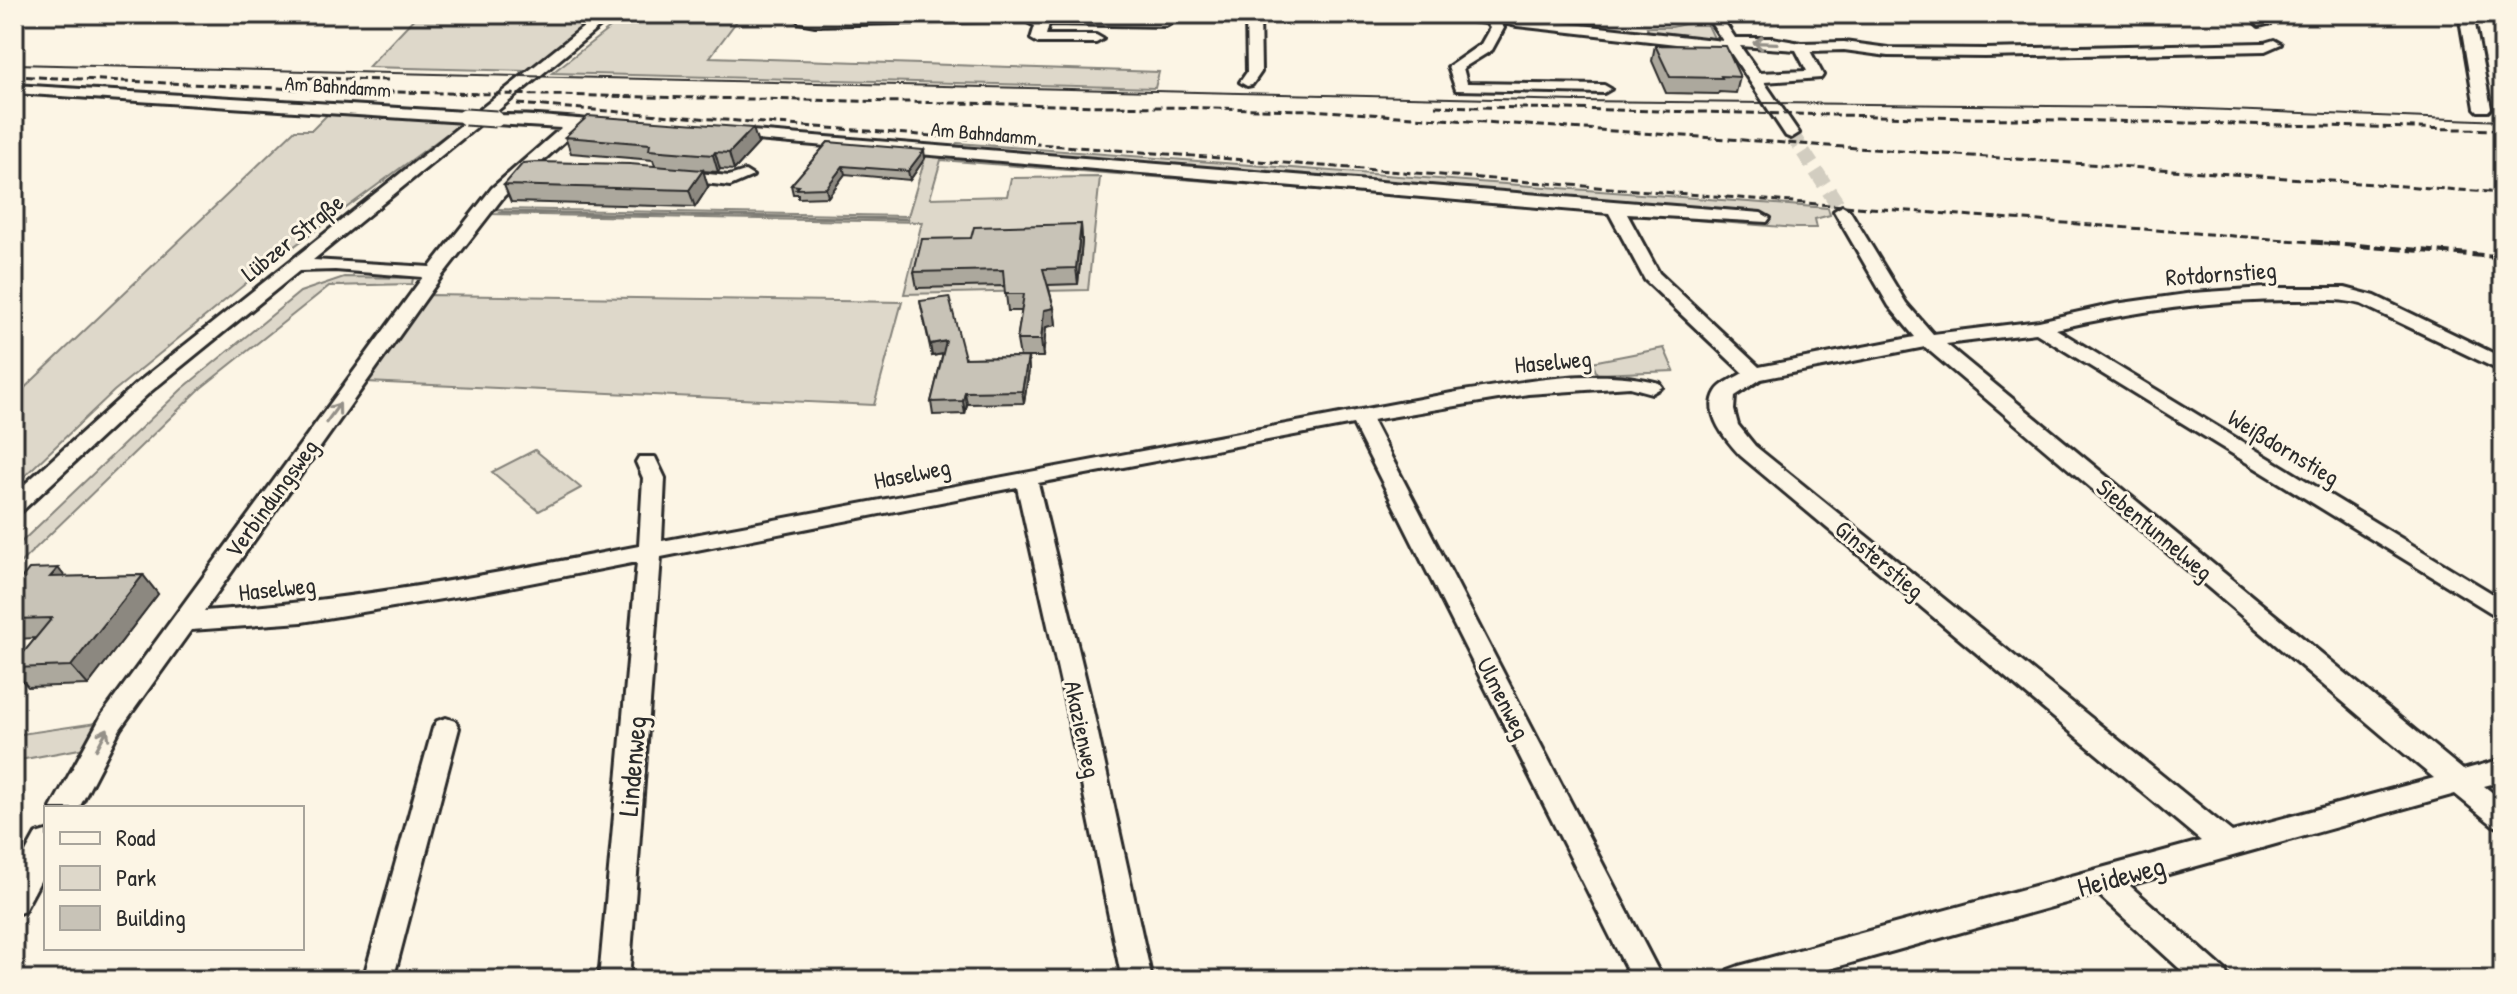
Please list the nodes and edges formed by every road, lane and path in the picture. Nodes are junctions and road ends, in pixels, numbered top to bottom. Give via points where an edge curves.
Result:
1 (608, 14) edge
2 (803, 14) edge
3 (1253, 14) edge
4 (1448, 14) edge
5 (1712, 14) edge
6 (2466, 14) edge
7 (1031, 16) edge
8 (1085, 17) edge
9 (1500, 17) edge
10 (1118, 18) edge
11 (1166, 22) dead end
12 (1096, 39) dead end
13 (1731, 44) junction
14 (2274, 44) dead end
15 (1801, 47) junction
16 (1754, 78) junction
17 (1247, 82) dead end
18 (14, 89) edge
19 (1604, 89) dead end
20 (2483, 108) dead end
21 (575, 123) junction
22 (621, 127) edge
23 (715, 133) edge
24 (1791, 133) tunnel mouth
25 (529, 163) junction
26 (560, 166) edge
27 (653, 174) edge
28 (745, 176) dead end
29 (1615, 208) junction
30 (1842, 211) tunnel mouth
31 (1761, 218) dead end
32 (293, 266) junction
33 (435, 273) junction
34 (2039, 327) junction
35 (1930, 340) junction
36 (2503, 366) edge
37 (1755, 374) junction
38 (1652, 387) dead end
39 (1359, 416) junction
40 (647, 462) dead end
41 (1026, 478) junction
42 (14, 506) edge
43 (650, 551) junction
44 (2503, 611) edge
45 (181, 622) junction
46 (446, 728) dead end
47 (2503, 770) edge
48 (2459, 783) junction
49 (66, 806) edge
50 (2503, 817) edge
51 (2228, 846) junction
52 (44, 847) edge
53 (2103, 880) junction
54 (14, 902) edge
55 (378, 980) edge
56 (614, 980) edge
57 (1137, 980) edge
58 (1648, 980) edge
59 (1739, 980) edge
60 (2214, 980) edge

1 - 32 street, Lübzer Straße
2 - 7 street via 815,21
3 - 17 street via 1254,72
4 - 9 street
5 - 13 street
6 - 20 street
7 - 8 street
7 - 12 street via 1042,24 1038,39
8 - 10 street
9 - 13 street
9 - 19 street via 1487,47 1455,67 1461,87
10 - 11 street
15 -> 13 street
13 - 16 street
14 - 15 street via 1985,53
15 - 16 street via 1816,75
16 - 24 street
18 - 21 street, Am Bahndamm, bridge
21 - 22 street, Am Bahndamm
21 - 25 street, Verbindungsweg
23 - 29 street, Am Bahndamm
25 - 26 street
25 - 33 street, Verbindungsweg via 498,192
27 - 28 street via 730,181
29 - 31 street, Am Bahndamm
29 - 37 street via 1651,276
30 - 35 street, Siebentunnelweg via 1903,313
32 - 33 street
32 - 42 street, Lübzer Straße via 143,388
45 -> 33 street, Verbindungsweg
34 - 35 street, Rotdornstieg
34 - 36 street, Rotdornstieg via 2193,299 2345,294 2368,300
34 - 44 street, Weißdornstieg
35 - 37 street, Ginsterstieg
35 - 48 street, Siebentunnelweg
37 - 51 street, Ginsterstieg via 1725,393 1721,408 1725,423 1748,451
38 - 39 street, Haselweg via 1630,381 1528,388
39 - 41 street, Haselweg
39 - 58 street, Ulmenweg
40 - 43 street, Lindenweg via 654,478
41 - 43 street, Haselweg
41 - 57 street, Akazienweg
43 - 45 street, Haselweg via 302,613
43 - 56 street, Lindenweg
49 -> 45 street, Verbindungsweg via 111,722
46 - 55 street
47 - 48 street, Heideweg
48 - 50 street, Siebentunnelweg
48 - 51 street, Heideweg
51 - 53 street, Heideweg
52 - 54 street
53 - 59 street, Heideweg
53 - 60 street

